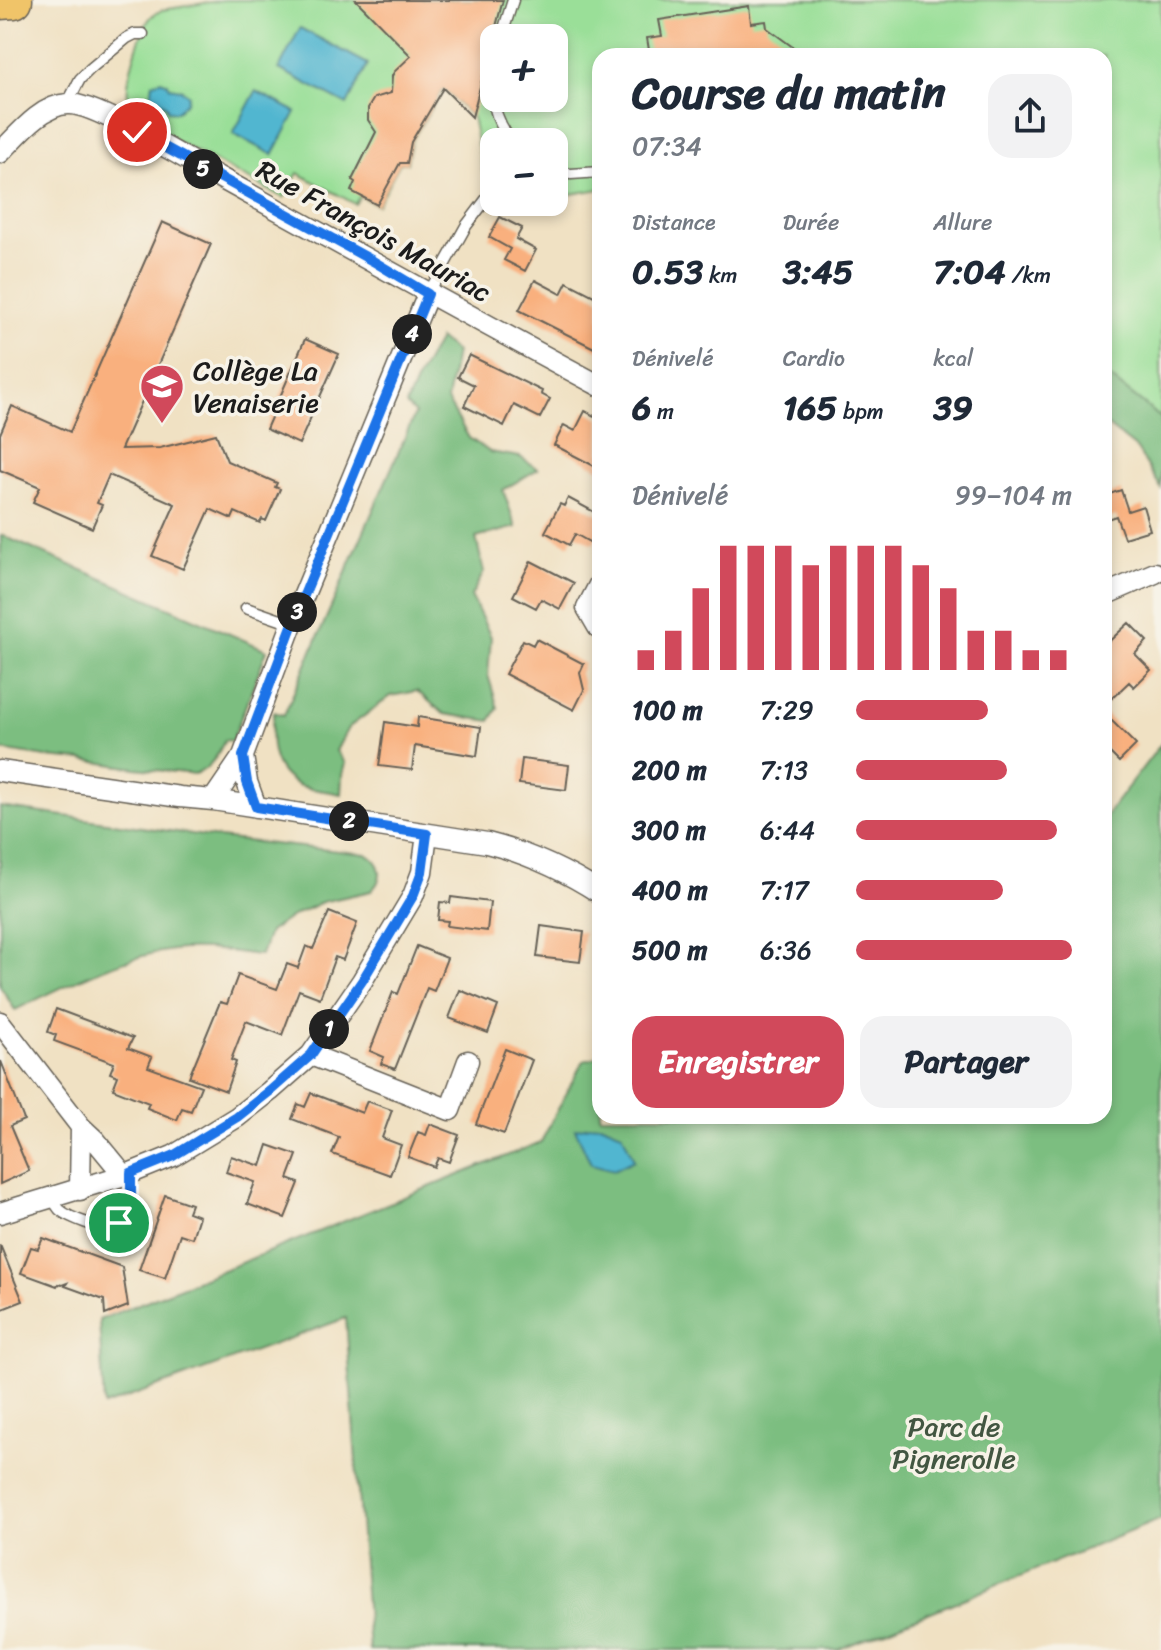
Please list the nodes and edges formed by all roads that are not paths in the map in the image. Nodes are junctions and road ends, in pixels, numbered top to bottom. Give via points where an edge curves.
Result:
1 (14, 0) edge
2 (513, 0) edge
3 (0, 1) edge
4 (505, 24) edge
5 (143, 34) dead end
6 (67, 104) junction
7 (0, 153) edge
8 (592, 173) edge
9 (568, 174) edge
10 (480, 208) edge
11 (428, 294) junction
12 (592, 382) edge
13 (1159, 574) edge
14 (1112, 592) edge
15 (592, 598) edge
16 (246, 608) dead end
17 (592, 617) edge
18 (292, 624) junction
19 (243, 756) junction
20 (0, 771) edge
21 (213, 800) junction
22 (256, 807) junction
23 (427, 834) junction
24 (592, 888) edge
25 (0, 1022) edge
26 (311, 1055) junction
27 (468, 1061) dead end
28 (81, 1127) junction
29 (128, 1174) junction
30 (80, 1190) junction
31 (52, 1198) junction
32 (0, 1213) edge

1 - 3 highway
2 - 4 lane
5 - 6 lane via 127,38 90,69
6 - 7 street via 48,110
6 - 11 street, Rue François Mauriac via 86,107 137,132
8 - 9 lane
10 - 11 lane
11 - 12 street, Rue François Mauriac
11 - 18 street
13 - 14 street
15 - 17 street via 587,608
16 - 18 lane
18 - 19 street
19 - 21 street
19 - 22 street
20 - 21 street
21 - 22 street
22 - 23 street
23 - 24 street via 518,852
23 - 26 street via 413,896
25 - 28 street
26 - 27 street via 450,1110
26 - 29 street via 237,1117 173,1156
28 - 29 street
28 - 30 street
29 - 30 street
29 - 31 lane via 131,1195 113,1229 68,1215
30 - 31 street
31 - 32 street

